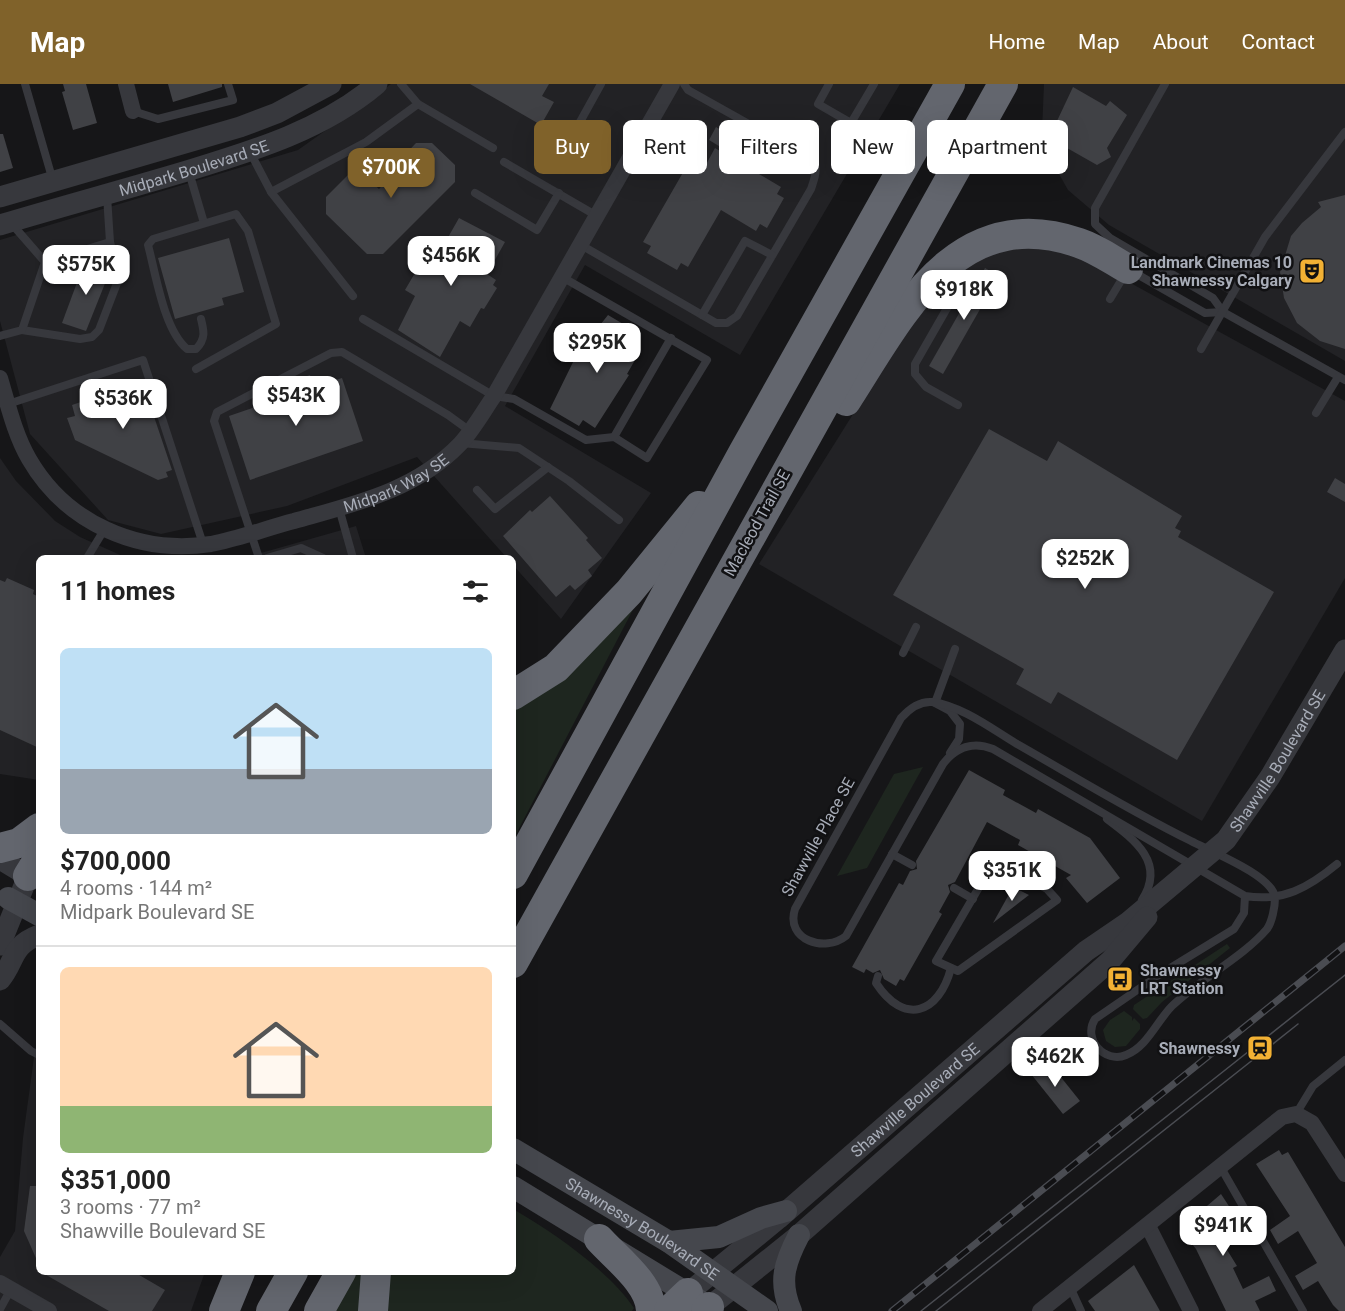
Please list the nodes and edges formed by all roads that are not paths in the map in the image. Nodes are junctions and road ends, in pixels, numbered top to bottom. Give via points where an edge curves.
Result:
1 (26, 84) edge
2 (126, 84) edge
3 (228, 84) edge
4 (331, 84) edge
5 (377, 84) edge
6 (401, 84) edge
7 (601, 84) edge
8 (672, 84) edge
9 (684, 84) edge
10 (829, 84) edge
11 (874, 84) edge
12 (950, 84) edge
13 (1003, 84) edge
14 (1165, 84) edge
15 (418, 104) junction
16 (133, 111) joint
17 (581, 120) edge
18 (1345, 132) edge
19 (493, 148) dead end
20 (250, 151) junction
21 (504, 162) dead end
22 (188, 171) junction
23 (53, 182) junction
24 (271, 192) junction
25 (475, 193) dead end
26 (559, 193) junction
27 (107, 196) junction
28 (0, 197) edge
29 (597, 216) junction
30 (5, 223) edge
31 (204, 224) junction
32 (110, 242) junction
33 (581, 245) junction
34 (772, 255) junction
35 (45, 262) junction
36 (1128, 268) junction
37 (562, 277) junction
38 (958, 289) dead end
39 (353, 296) dead end
40 (1110, 299) dead end
41 (1223, 312) junction
42 (702, 315) junction
43 (201, 319) dead end
44 (363, 319) dead end
45 (22, 330) junction
46 (0, 336) edge
47 (670, 338) junction
48 (1201, 349) dead end
49 (196, 369) dead end
50 (0, 378) edge
51 (1341, 379) edge
52 (494, 396) junction
53 (8, 404) junction
54 (958, 405) dead end
55 (1316, 413) dead end
56 (465, 437) junction
57 (614, 437) junction
58 (743, 453) junction
59 (548, 467) junction
60 (477, 490) dead end
61 (339, 508) junction
62 (619, 520) dead end
63 (754, 526) junction
64 (104, 530) junction
65 (250, 533) junction
66 (203, 544) junction
67 (89, 555) edge
68 (258, 555) edge
69 (277, 555) edge
70 (316, 555) edge
71 (352, 555) edge
72 (916, 627) dead end
73 (955, 649) dead end
74 (1345, 650) edge
75 (903, 653) dead end
76 (516, 693) edge
77 (935, 703) junction
78 (943, 764) junction
79 (1078, 797) junction
80 (36, 830) edge
81 (0, 848) edge
82 (892, 854) junction
83 (1204, 858) junction
84 (0, 859) edge
85 (1337, 864) dead end
86 (912, 865) dead end
87 (516, 869) edge
88 (35, 872) edge
89 (1172, 886) junction
90 (954, 888) dead end
91 (1245, 896) junction
92 (1275, 898) junction
93 (973, 899) junction
94 (7, 903) edge
95 (36, 914) edge
96 (1127, 923) junction
97 (36, 936) edge
98 (0, 945) edge
99 (516, 958) edge
100 (951, 968) junction
101 (878, 976) dead end
102 (0, 981) edge
103 (0, 1024) edge
104 (36, 1053) edge
105 (1345, 1060) edge
106 (1296, 1114) junction
107 (516, 1151) edge
108 (1220, 1166) junction
109 (1345, 1174) edge
110 (516, 1189) edge
111 (786, 1211) junction
112 (1148, 1226) junction
113 (799, 1234) junction
114 (599, 1239) junction
115 (669, 1242) junction
116 (713, 1273) junction
117 (239, 1275) edge
118 (291, 1275) edge
119 (339, 1275) edge
120 (376, 1275) edge
121 (5, 1286) edge
122 (734, 1287) junction
123 (1070, 1287) junction
124 (697, 1307) edge
125 (0, 1309) edge
126 (49, 1311) edge
127 (224, 1311) edge
128 (271, 1311) edge
129 (319, 1311) edge
130 (373, 1311) edge
131 (651, 1311) edge
132 (767, 1311) edge
133 (790, 1311) edge
134 (1040, 1311) edge
135 (1082, 1311) edge
136 (1191, 1311) edge
137 (1303, 1311) edge

1 - 23 lane
2 - 16 street
3 - 16 lane via 233,100 158,119
4 - 23 street, Midpark Boulevard SE via 277,113 240,127
5 - 20 street, Midpark Boulevard SE via 325,118
6 - 15 lane
7 - 17 lane
8 - 29 street, Midpark Way SE
9 - 34 lane via 688,90 814,162 817,172 811,189
10 - 11 lane via 818,104 851,123
12 - 58 highway
13 - 63 highway, Macleod Trail SE
14 - 41 lane via 1103,192 1094,217 1100,231 1214,298
15 - 19 lane
15 - 24 lane via 366,142
18 - 41 lane via 1265,237
20 - 22 street, Midpark Boulevard SE
20 - 24 lane
21 - 26 lane
22 - 27 street, Midpark Boulevard SE
22 - 31 lane
23 - 28 street, Midpark Boulevard SE
24 - 39 lane
25 - 26 lane via 537,230
26 - 29 lane
27 - 30 street, Midpark Boulevard SE
27 - 32 lane
29 - 33 street, Midpark Way SE
30 - 35 lane
31 - 43 lane via 153,238 148,245 171,326 177,341 187,349 196,349 203,342
31 - 49 lane via 236,214 249,231 276,324
32 - 35 lane
32 - 45 lane via 119,278 99,330 92,337 80,339
33 - 37 street, Midpark Way SE
33 - 42 lane
34 - 42 lane via 731,321 716,323
34 - 42 lane via 745,241
35 - 45 lane
36 - 40 lane
36 - 41 lane via 1205,312
36 - 63 highway via 1092,248 1046,235 1002,236 964,251 934,276 907,308 783,500
37 - 47 lane
37 - 52 street, Midpark Way SE
38 - 54 lane via 915,364 915,374 926,387
41 - 48 lane
41 - 51 lane
44 - 52 lane
45 - 46 lane
47 - 57 lane
47 - 57 lane via 707,360 647,458
50 - 53 street, Midpark Way SE
51 - 55 lane
52 - 56 street, Midpark Way SE
52 - 57 lane via 514,399 586,440
53 - 64 street, Midpark Way SE via 30,460 64,501
53 - 66 lane via 143,360
56 - 59 lane via 519,448
56 - 61 street, Midpark Way SE via 409,483
56 - 65 lane via 351,355 331,353 217,412 214,421
58 - 76 highway via 621,600 556,668
58 - 87 highway
59 - 60 lane via 495,509
59 - 62 lane
61 - 65 street, Midpark Way SE
61 - 71 lane
63 - 99 highway, Macleod Trail SE
64 - 66 street, Midpark Way SE via 140,543
64 - 67 lane
65 - 66 street, Midpark Way SE
65 - 68 lane
69 - 70 lane via 301,548
72 - 75 lane
73 - 77 lane
74 - 83 street, Shawville Boulevard SE via 1253,804 1226,840
77 - 78 lane via 950,711 960,724 958,739
77 - 82 lane, Shawville Place SE via 919,704 901,718 795,909 794,923 800,934 824,945 846,936
77 - 83 lane via 975,719 1155,823
78 - 79 lane, Shawville Place SE via 959,749 984,745
78 - 82 lane, Shawville Place SE
79 - 83 lane, Shawville Place SE
79 - 96 lane via 1134,839 1148,862 1148,890
80 - 81 highway via 19,843
82 - 86 lane
83 - 89 street, Shawville Boulevard SE
83 - 91 lane
83 - 92 lane via 1239,865 1266,883
84 - 88 street
85 - 92 lane via 1311,885
88 - 94 street
89 - 96 street, Shawville Boulevard SE
89 - 113 street, Shawville Boulevard SE via 1110,961
90 - 93 lane
91 - 92 lane
91 - 92 lane via 1244,913 1234,929 1095,1019 1091,1032 1099,1050 1116,1057 1134,1051 1177,1002 1266,929
93 - 100 lane via 936,961
93 - 100 lane via 995,860 1047,889 1057,900 958,971
94 - 95 main road
94 - 98 street
96 - 111 street, Shawville Boulevard SE via 1086,951
97 - 102 street via 15,951
100 - 101 lane via 946,989 933,1003 918,1010 903,1009 891,1000 876,983
103 - 104 lane
105 - 106 lane via 1313,1086
106 - 108 street via 1282,1117
106 - 109 street via 1312,1123
107 - 115 main road, Shawnessy Boulevard SE
108 - 112 street
108 - 137 lane
110 - 114 main road, Shawnessy Boulevard SE
111 - 115 main road via 720,1237
111 - 116 street, Shawville Boulevard SE
112 - 123 street
112 - 136 street
113 - 122 street, Shawville Boulevard SE
113 - 133 main road via 782,1278
114 - 124 main road, Shawnessy Boulevard SE
114 - 131 highway via 642,1287
115 - 116 main road, Shawnessy Boulevard SE
116 - 122 main road, Shawnessy Boulevard SE
116 - 124 street, Shawville Boulevard SE
117 - 127 highway
118 - 128 highway
119 - 129 highway
120 - 130 highway
121 - 125 lane
121 - 126 street
122 - 124 street, Shawville Boulevard SE
122 - 132 main road, Shawnessy Boulevard SE
123 - 134 street
123 - 135 lane

